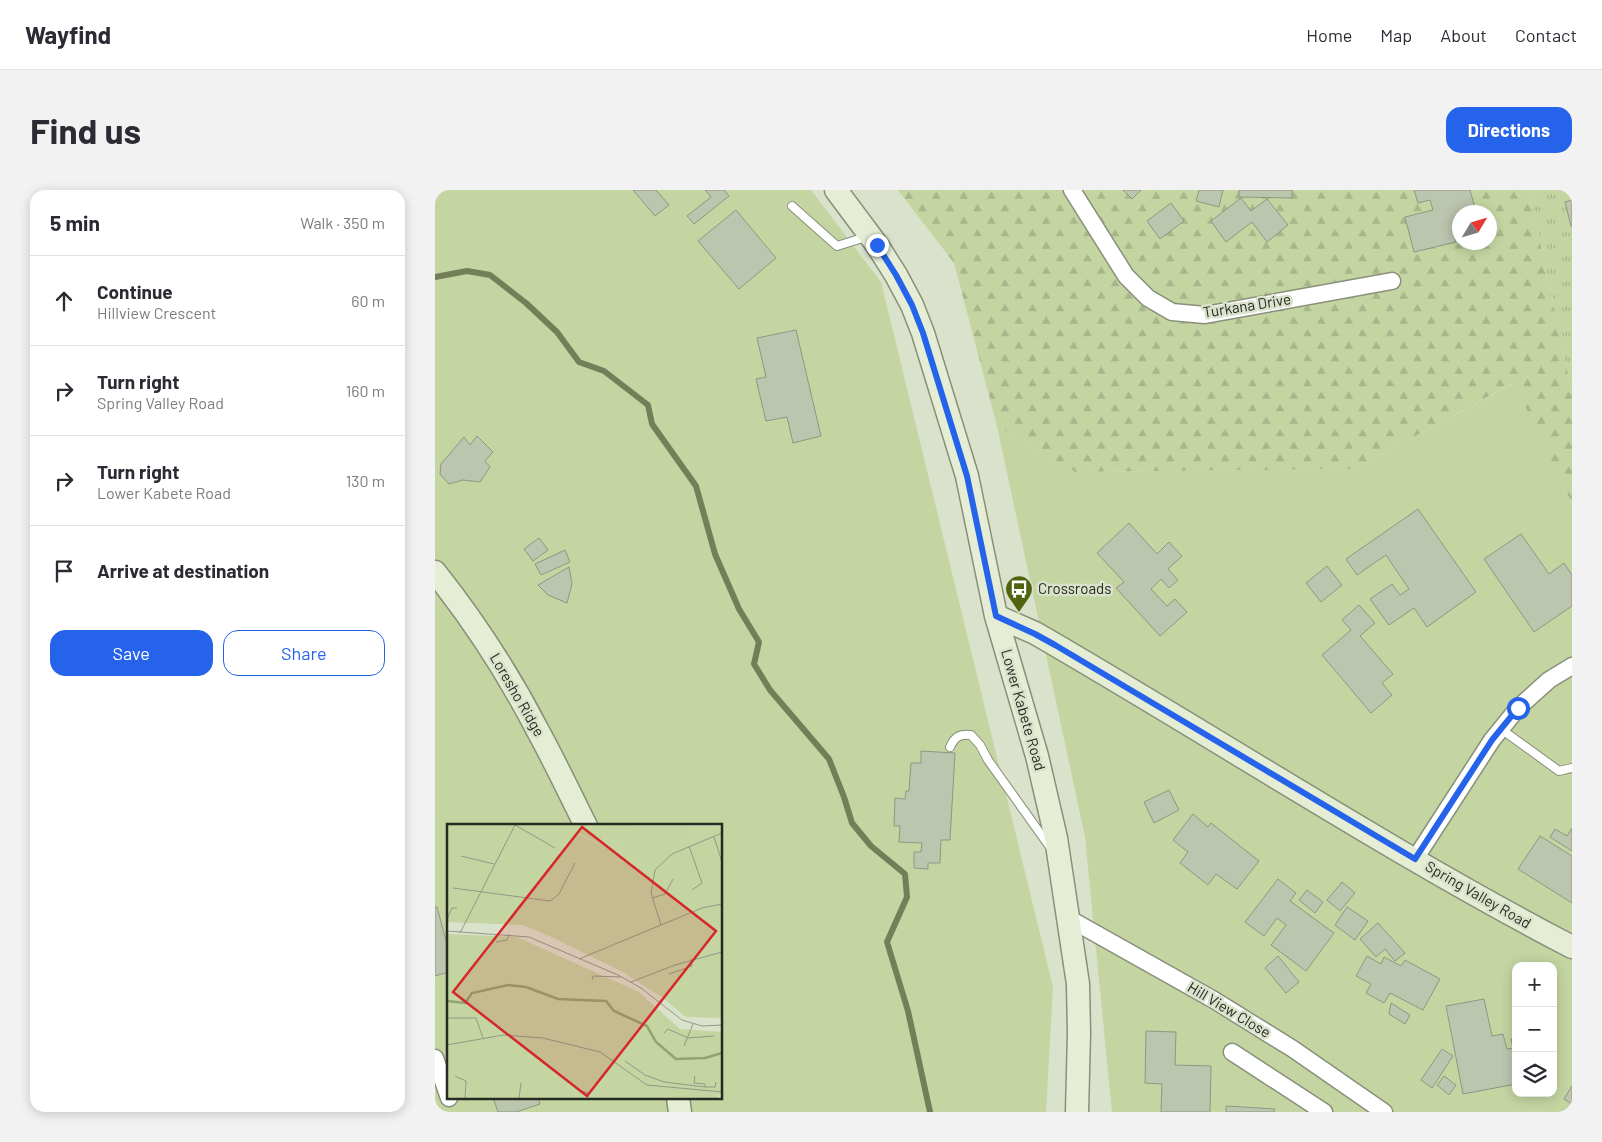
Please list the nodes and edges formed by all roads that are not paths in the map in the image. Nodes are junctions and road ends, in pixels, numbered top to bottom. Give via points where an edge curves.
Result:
1 (836, 190) edge
2 (1072, 190) edge
3 (793, 206) dead end
4 (871, 236) junction
5 (1392, 281) dead end
6 (435, 572) edge
7 (996, 616) junction
8 (1572, 666) edge
9 (1501, 729) junction
10 (950, 747) dead end
11 (1572, 768) edge
12 (585, 824) edge
13 (1059, 859) junction
14 (1415, 859) junction
15 (1068, 918) junction
16 (1572, 947) edge
17 (1231, 1052) dead end
18 (435, 1058) edge
19 (447, 1092) edge
20 (450, 1100) edge
21 (1367, 1107) edge
22 (447, 1112) edge
23 (1077, 1112) edge
24 (1324, 1112) edge
25 (1384, 1112) edge

1 - 4 street, Lower Kabete Road
2 - 5 street, Turkana Drive via 1126,276 1147,298 1172,312 1205,315
3 - 4 lane via 837,246
4 - 7 street, Lower Kabete Road via 896,275 923,333 967,476
6 - 12 street, Loresho Ridge via 493,653 538,730
7 - 13 street, Lower Kabete Road via 1037,756
7 - 14 street, Spring Valley Road via 1055,645
8 - 9 street via 1549,680 1518,708
9 - 11 lane via 1559,771
9 - 14 street
10 - 13 lane via 953,739 962,734 971,735
13 - 15 street, Lower Kabete Road
14 - 16 street, Spring Valley Road
15 - 21 street, Hill View Close via 1293,1049
15 - 23 street, Lower Kabete Road via 1078,984
17 - 24 street
18 - 19 street
20 - 22 street via 451,1106
21 - 25 street, Hill View Close

